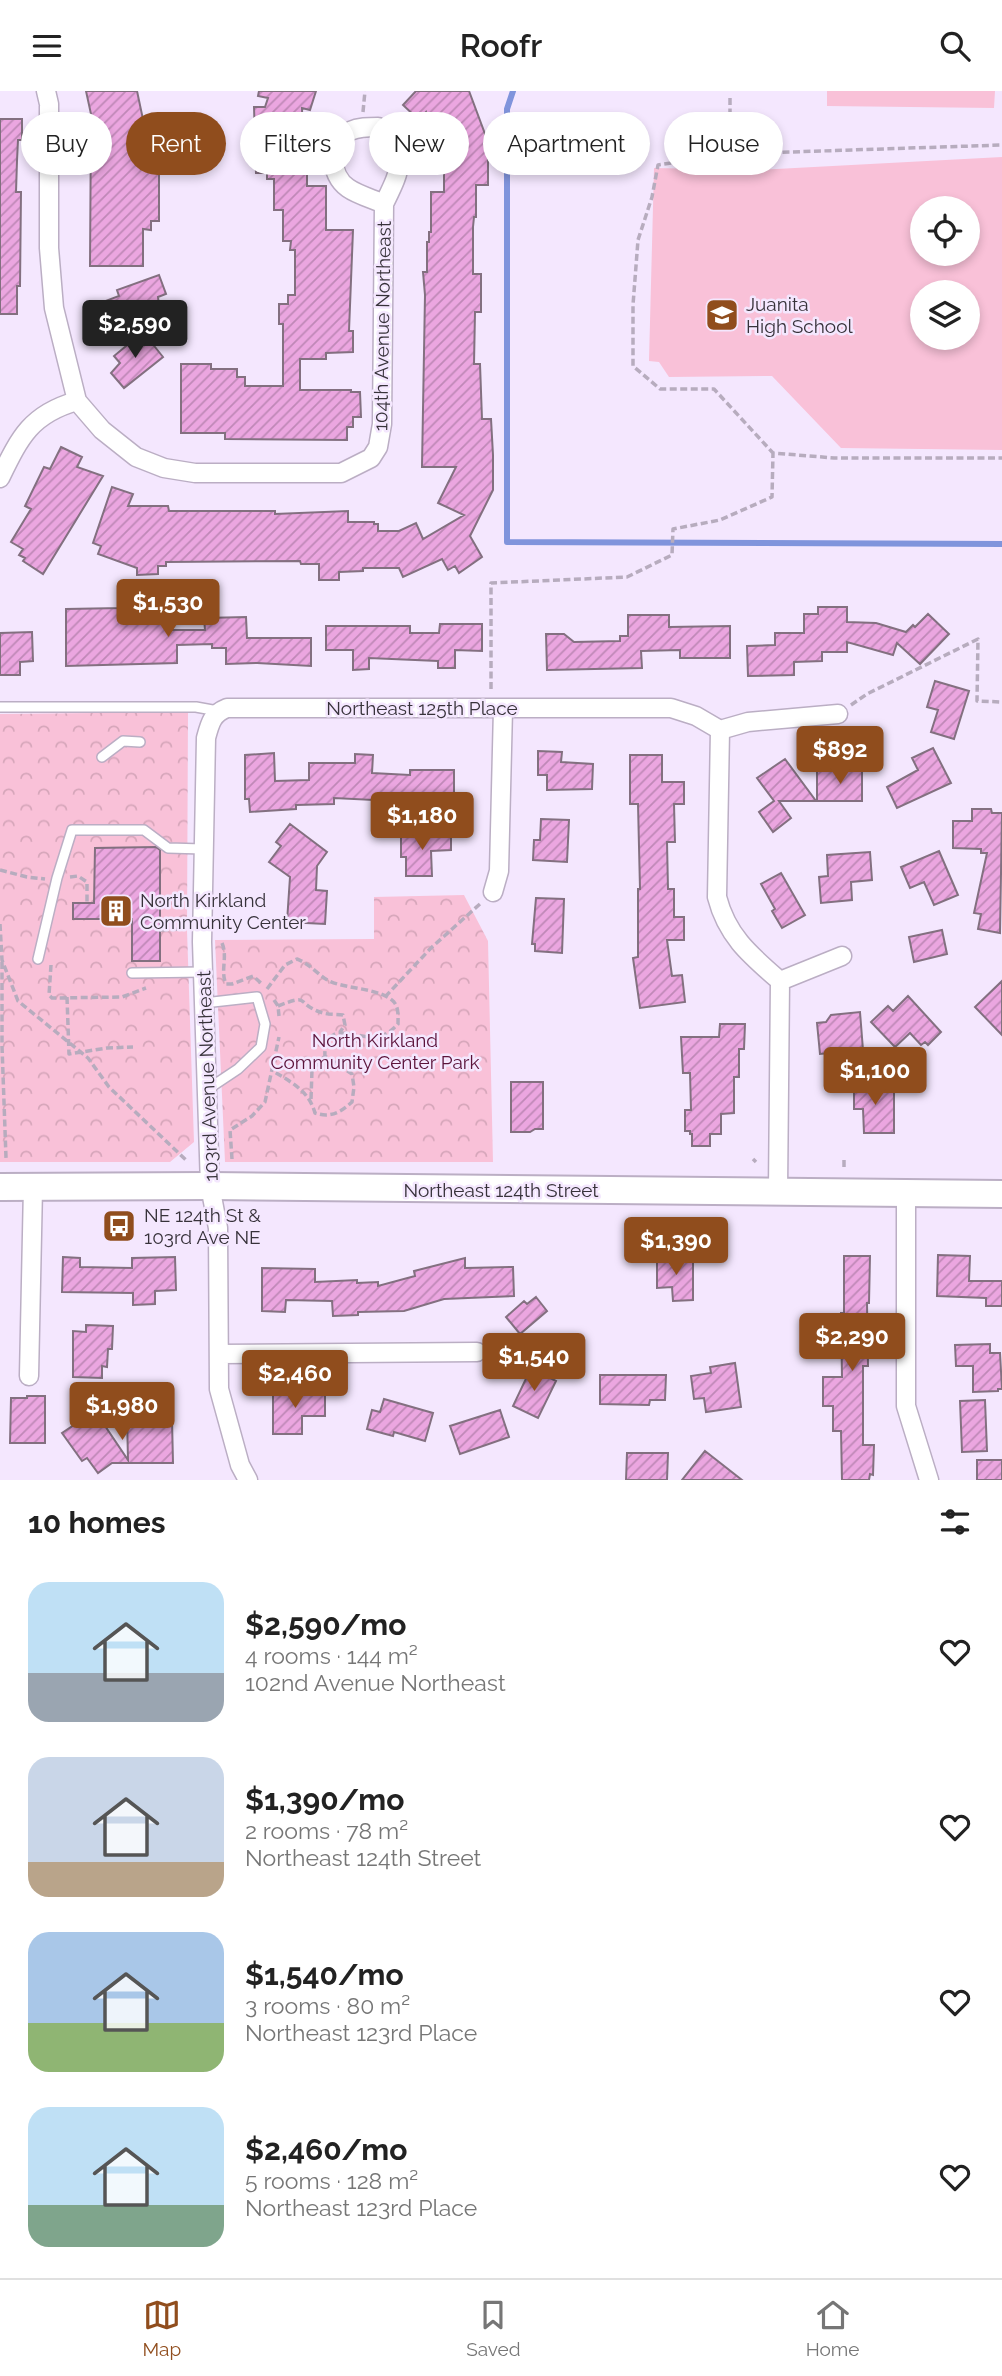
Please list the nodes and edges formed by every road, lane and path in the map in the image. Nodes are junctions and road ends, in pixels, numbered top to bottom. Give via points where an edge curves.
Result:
1 (46, 91) edge
2 (730, 97) dead end
3 (730, 112) edge
4 (1002, 145) edge
5 (783, 152) edge
6 (664, 164) edge
7 (384, 204) junction
8 (77, 401) junction
9 (773, 453) junction
10 (1002, 458) edge
11 (0, 478) edge
12 (1002, 702) edge
13 (0, 707) edge
14 (503, 709) junction
15 (219, 711) junction
16 (838, 714) joint
17 (720, 730) junction
18 (139, 742) dead end
19 (102, 757) dead end
20 (203, 849) junction
21 (0, 870) edge
22 (57, 878) junction
23 (493, 892) joint
24 (87, 903) dead end
25 (0, 924) edge
26 (185, 929) dead end
27 (160, 930) dead end
28 (220, 940) dead end
29 (842, 956) dead end
30 (38, 959) dead end
31 (51, 959) dead end
32 (2, 960) junction
33 (203, 972) junction
34 (132, 973) dead end
35 (780, 981) junction
36 (150, 987) dead end
37 (267, 989) junction
38 (67, 997) junction
39 (385, 997) junction
40 (204, 1003) junction
41 (278, 1006) junction
42 (279, 1018) dead end
43 (279, 1030) dead end
44 (340, 1032) junction
45 (69, 1042) junction
46 (134, 1048) dead end
47 (82, 1053) junction
48 (325, 1056) junction
49 (273, 1071) junction
50 (207, 1090) junction
51 (311, 1101) junction
52 (6, 1158) dead end
53 (232, 1159) dead end
54 (186, 1160) dead end
55 (844, 1160) dead end
56 (844, 1169) dead end
57 (210, 1186) junction
58 (0, 1187) edge
59 (33, 1187) junction
60 (778, 1191) junction
61 (906, 1192) junction
62 (1002, 1194) edge
63 (477, 1352) dead end
64 (219, 1354) junction
65 (29, 1376) dead end
66 (248, 1480) edge
67 (929, 1480) edge

1 - 8 street via 54,308
2 - 3 path
4 - 5 path
6 - 9 path via 658,165 638,240 633,366 660,389 714,389
7 - 7 street, 104th Avenue Northeast via 397,177 399,154 378,127 350,131 334,149 334,167 346,188
7 - 8 street, 104th Avenue Northeast via 382,424 371,459 341,473 195,473 164,468 136,457 102,430
8 - 11 street via 55,407 27,429
9 - 10 path via 834,458
9 - 14 path via 772,497 720,520 673,529 672,555 627,577 491,583 491,691
12 - 16 path via 977,701 978,639 867,694
13 - 15 lane, Northeast 125th Place via 196,707
14 - 15 street, Northeast 125th Place
14 - 17 street, Northeast 125th Place via 671,708
14 - 23 street via 499,870
15 - 20 street, 103rd Avenue Northeast via 210,721 206,738
16 - 17 street via 748,722
17 - 35 street via 717,897 735,937
18 - 19 lane via 122,741
20 - 22 lane via 168,848 144,830 72,830
20 - 33 street, 103rd Avenue Northeast
21 - 22 path
22 - 24 path via 78,876 87,882
22 - 30 lane
23 - 39 path
25 - 32 path
26 - 27 path
28 - 37 path via 226,984 253,975
29 - 35 street
31 - 38 path via 49,995
32 - 45 path via 18,1001
32 - 52 path
33 - 34 lane
33 - 40 street, 103rd Avenue Northeast
35 - 60 street
36 - 38 path via 122,997
37 - 39 path via 285,965 297,959 329,981
37 - 41 path
38 - 45 path
39 - 44 path via 398,1011 398,1024 390,1033 373,1038
40 - 50 street, 103rd Avenue Northeast
40 - 50 lane via 257,997 265,1024 261,1047
41 - 42 path
41 - 44 path via 297,998 323,1013 343,1015 345,1025
43 - 49 path
44 - 48 path via 328,1039
45 - 47 path
45 - 47 path via 69,1054
46 - 47 path
47 - 54 path via 109,1087
48 - 51 path via 312,1070
48 - 51 path via 352,1074 352,1102 324,1116 315,1112
49 - 51 path via 298,1086
49 - 53 path via 265,1102 230,1130
50 - 57 street, 103rd Avenue Northeast
55 - 56 path
57 - 59 main road, Northeast 124th Street
57 - 60 main road, Northeast 124th Street
57 - 64 street, 103rd Avenue Northeast via 218,1228
58 - 59 main road, Northeast 124th Street
59 - 65 street
60 - 61 main road, Northeast 124th Street
61 - 62 main road, Northeast 124th Street
61 - 67 street via 906,1406
63 - 64 street
64 - 66 street, 103rd Avenue Northeast via 219,1389

